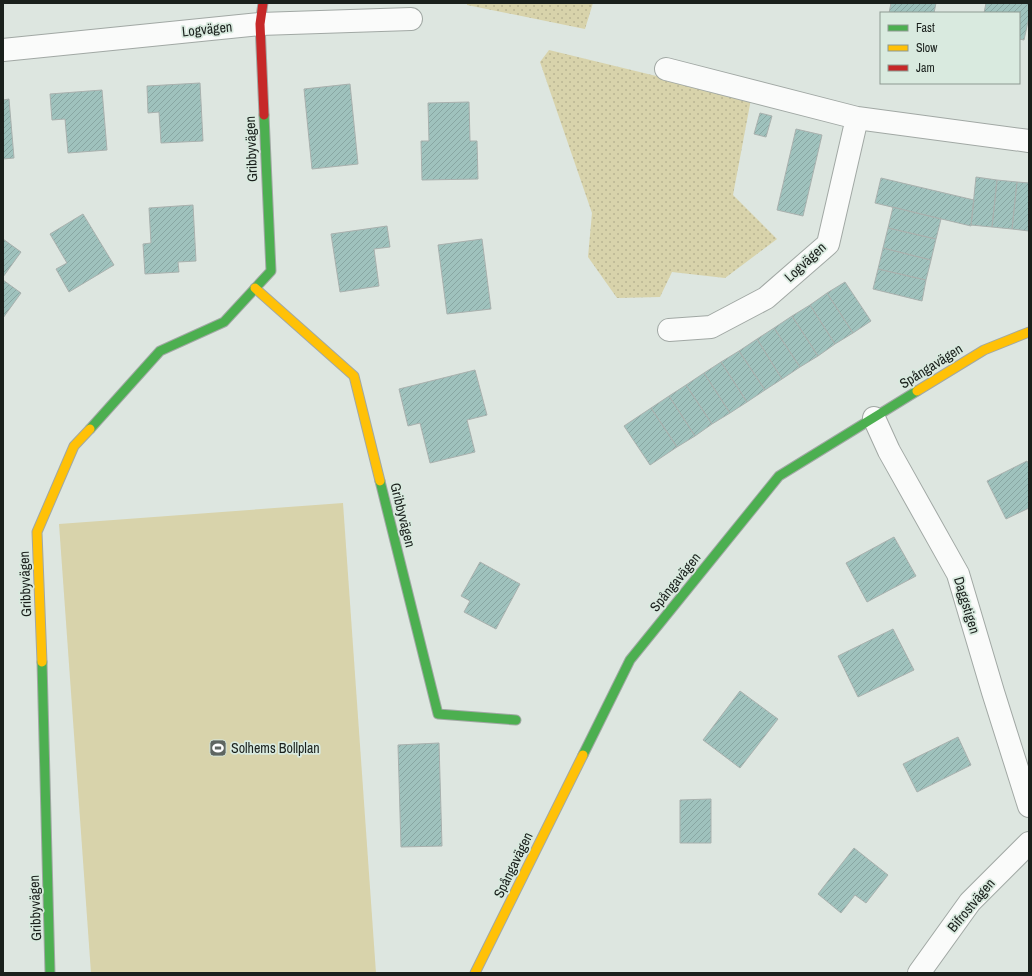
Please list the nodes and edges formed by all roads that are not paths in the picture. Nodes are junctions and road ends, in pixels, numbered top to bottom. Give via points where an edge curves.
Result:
1 (261, 13) edge
2 (411, 19) dead end
3 (3, 50) edge
4 (666, 69) dead end
5 (857, 118) junction
6 (1029, 141) edge
7 (255, 288) junction
8 (668, 330) dead end
9 (1029, 332) edge
10 (874, 418) junction
11 (516, 720) dead end
12 (1029, 806) edge
13 (1029, 843) edge
14 (50, 973) edge
15 (475, 973) edge
16 (919, 973) edge

1 - 2 street, Logvägen
1 - 3 street, Logvägen
1 - 7 street, Gribbyvägen via 271,271
4 - 5 street
5 - 6 street
5 - 8 street, Logvägen via 828,244 766,298 711,327
7 - 11 street, Gribbyvägen via 354,376 438,714
7 - 14 street, Gribbyvägen via 224,322 160,352 74,446 37,532
9 - 10 street, Spångavägen via 984,350
10 - 12 street, Daggstigen via 889,451 958,574
10 - 15 street, Spångavägen via 779,476 630,660
13 - 16 street, Bifrostvägen via 970,902

